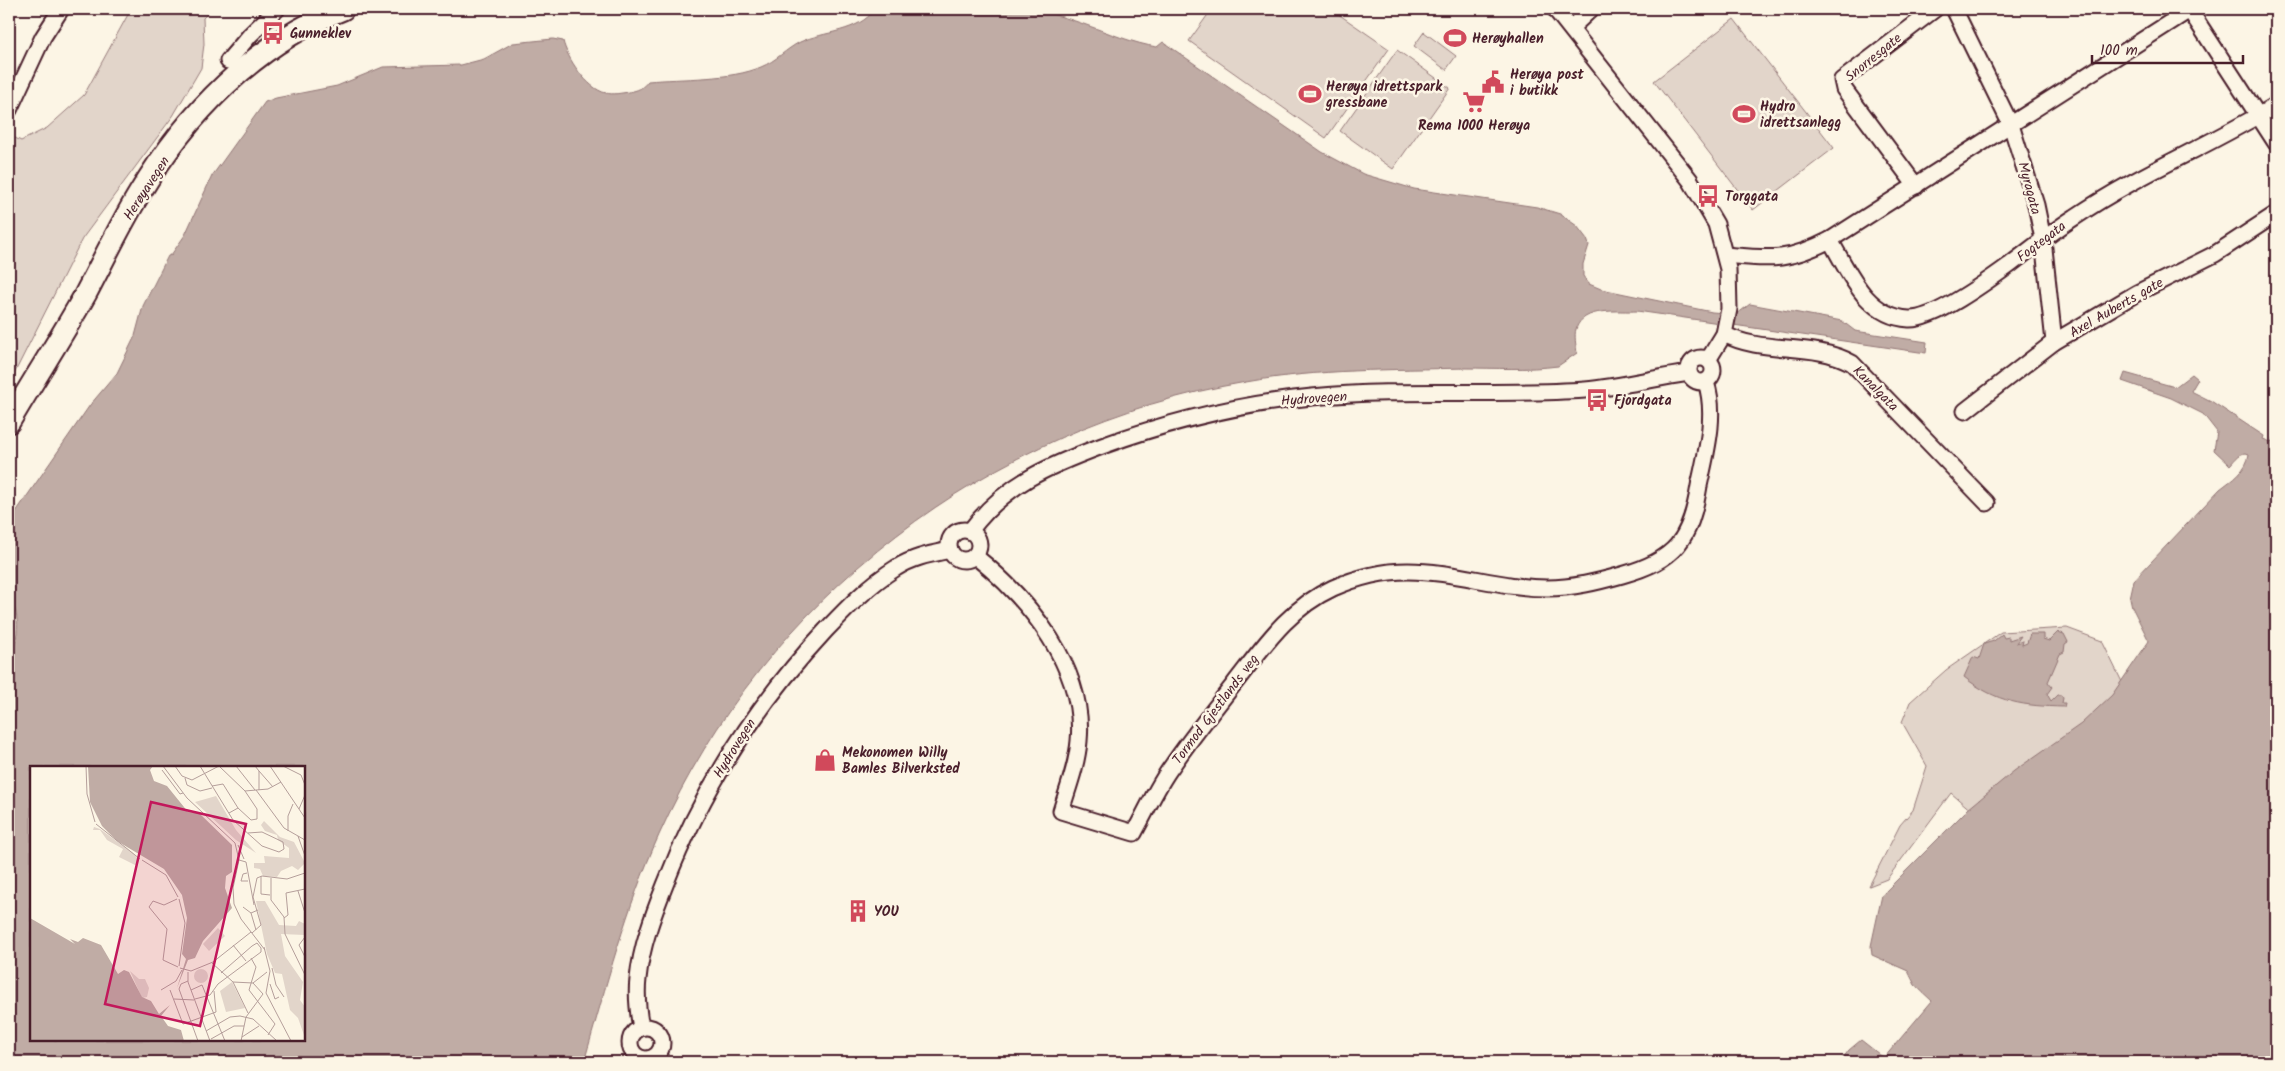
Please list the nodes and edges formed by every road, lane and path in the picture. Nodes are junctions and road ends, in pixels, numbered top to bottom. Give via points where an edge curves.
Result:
1 (61, 9) edge
2 (277, 9) edge
3 (343, 9) edge
4 (1555, 9) edge
5 (1591, 9) edge
6 (1935, 9) edge
7 (1954, 9) edge
8 (2190, 9) edge
9 (1571, 28) junction
10 (228, 61) dead end
11 (2276, 105) edge
12 (9, 110) edge
13 (2258, 116) junction
14 (2009, 121) junction
15 (2276, 143) edge
16 (1916, 186) junction
17 (2276, 214) edge
18 (2043, 239) junction
19 (1830, 240) junction
20 (1725, 255) junction
21 (1726, 324) junction
22 (2054, 342) junction
23 (1708, 360) junction
24 (1690, 373) junction
25 (1706, 382) junction
26 (1965, 412) dead end
27 (9, 422) edge
28 (1988, 503) dead end
29 (970, 531) junction
30 (950, 550) junction
31 (975, 556) junction
32 (641, 1028) junction
33 (636, 1060) edge

1 - 12 street via 43,37
2 - 10 street
3 - 27 highway, Herøyavegen via 301,28 265,51 233,78 184,131 139,193 70,321
4 - 9 street
5 - 9 street
6 - 16 street, Snorresgate via 1842,80 1844,89
7 - 14 street, Myragata
8 - 13 street
8 - 14 street
9 - 20 street via 1690,180 1712,216
11 - 13 street, Fogtegata
13 - 15 street
13 - 18 street, Fogtegata via 2094,205
14 - 16 street
14 - 18 street, Myragata via 2036,205
16 - 19 street
17 - 22 street, Axel Auberts gate via 2215,254 2137,293
18 - 19 street, Fogtegata via 1968,293 1934,312 1910,319 1888,314 1869,302
18 - 22 street, Myragata
19 - 20 street via 1791,256 1763,259
20 - 21 street via 1729,280
21 - 23 street
21 - 28 street, Kanalgata via 1742,342 1839,356 1859,370
22 - 26 street, Axel Auberts gate
23 - 24 street via 1694,360
23 - 25 street via 1713,372
24 - 25 street via 1694,380
24 - 29 street, Hydrovegen via 1584,390 1313,397 1213,412 1128,436 1050,467 1003,494
25 - 31 street, Tormod Gjestlands veg via 1710,417 1696,508 1684,537 1671,553 1631,573 1571,586 1533,587 1406,571 1358,579 1320,594 1269,638 1171,767 1134,833 1061,811 1079,742 1080,715 1074,686 1060,652 1038,620
29 - 30 street via 956,532 950,540
29 - 31 street via 979,539
30 - 31 street via 961,560
30 - 32 street, Hydrovegen via 919,556 896,568 859,597 783,677 719,770 685,837 650,925 638,980
32 - 33 street via 635,1031 630,1042
32 - 33 street via 656,1032 661,1047 656,1055

